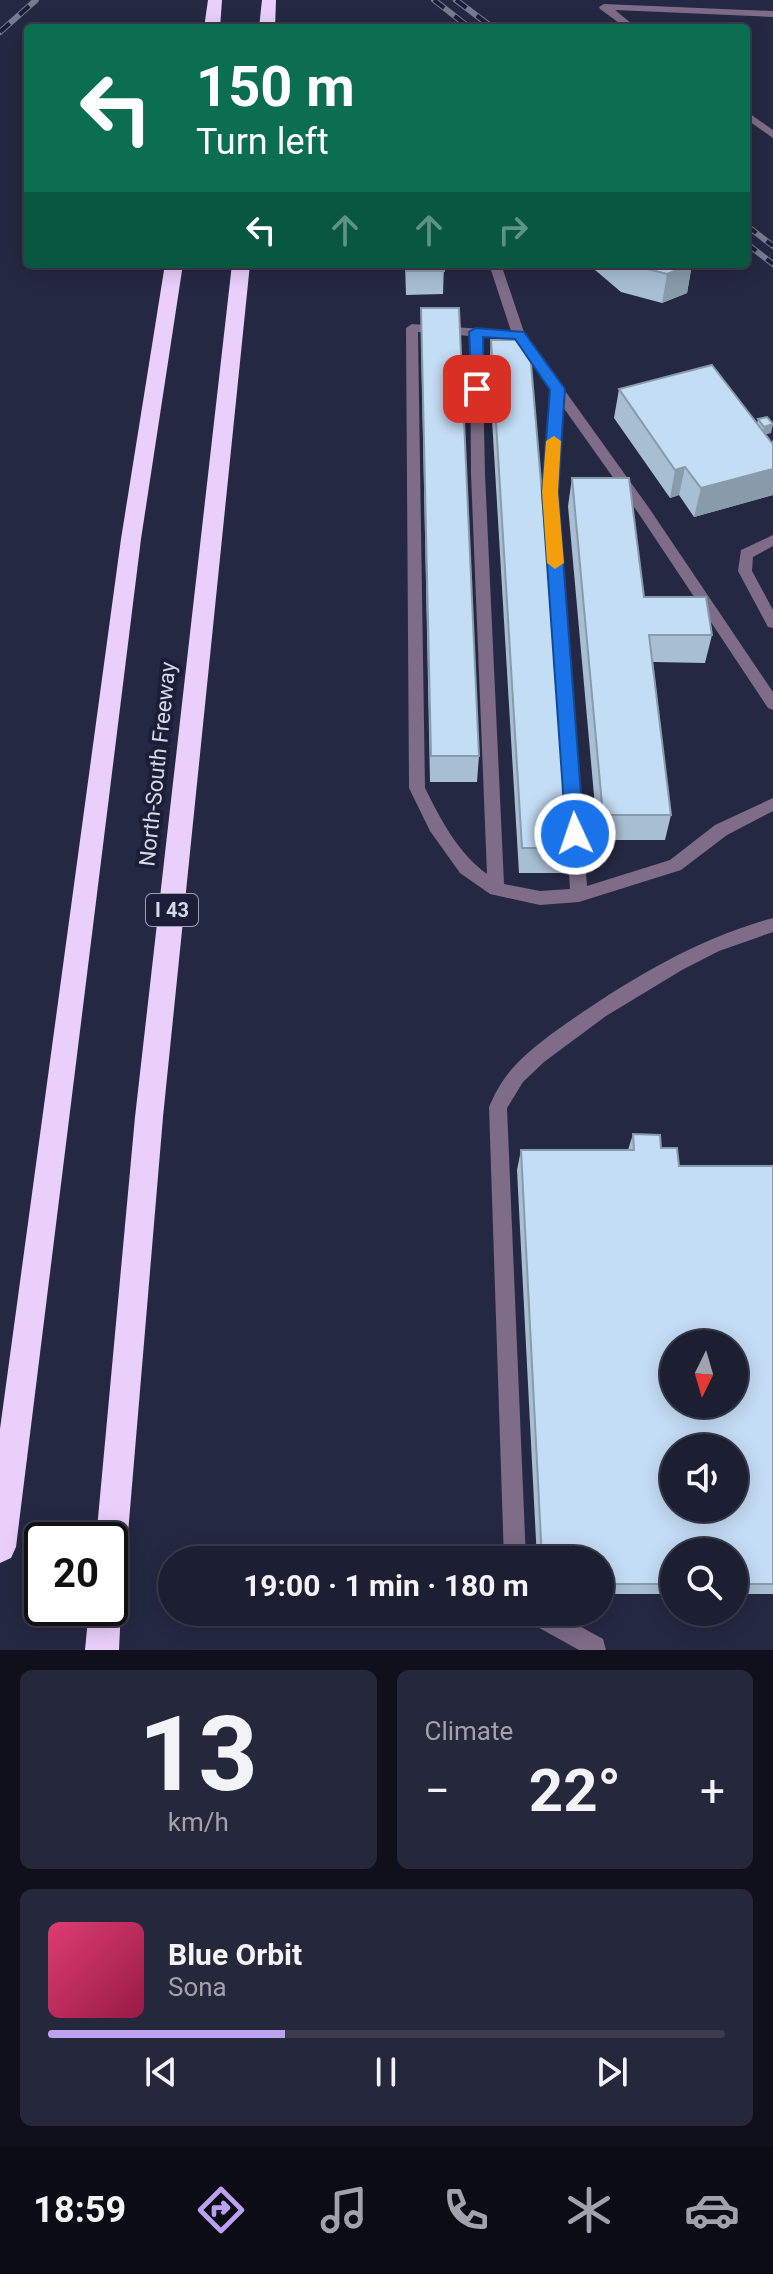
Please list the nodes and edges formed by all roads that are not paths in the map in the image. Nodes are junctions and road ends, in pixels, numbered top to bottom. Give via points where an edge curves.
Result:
1 (269, 0) edge
2 (773, 14) edge
3 (267, 22) edge
4 (627, 24) edge
5 (750, 117) edge
6 (773, 135) edge
7 (173, 268) edge
8 (241, 268) edge
9 (496, 268) edge
10 (476, 332) junction
11 (519, 335) junction
12 (558, 389) junction
13 (773, 540) edge
14 (773, 623) edge
15 (773, 704) edge
16 (773, 804) edge
17 (496, 889) junction
18 (579, 895) junction
19 (773, 925) edge
20 (113, 1522) edge
21 (514, 1546) edge
22 (0, 1547) edge
23 (104, 1626) edge
24 (558, 1626) edge
25 (102, 1650) edge
26 (595, 1650) edge

1 - 3 highway
2 - 4 lane via 604,7
5 - 6 lane
7 - 22 highway via 131,539
8 - 20 highway, North-South Freeway / I 43 via 149,1117
9 - 11 lane
10 - 11 lane
10 - 17 lane
10 - 17 lane via 412,328 417,788 466,868
11 - 12 lane
12 - 15 lane
12 - 18 lane via 550,492
13 - 14 lane via 746,554 745,571
16 - 18 lane via 721,830 675,865
17 - 18 lane via 540,898
19 - 21 lane via 717,945 638,986 537,1057 515,1078 498,1107
23 - 25 highway
24 - 26 lane

